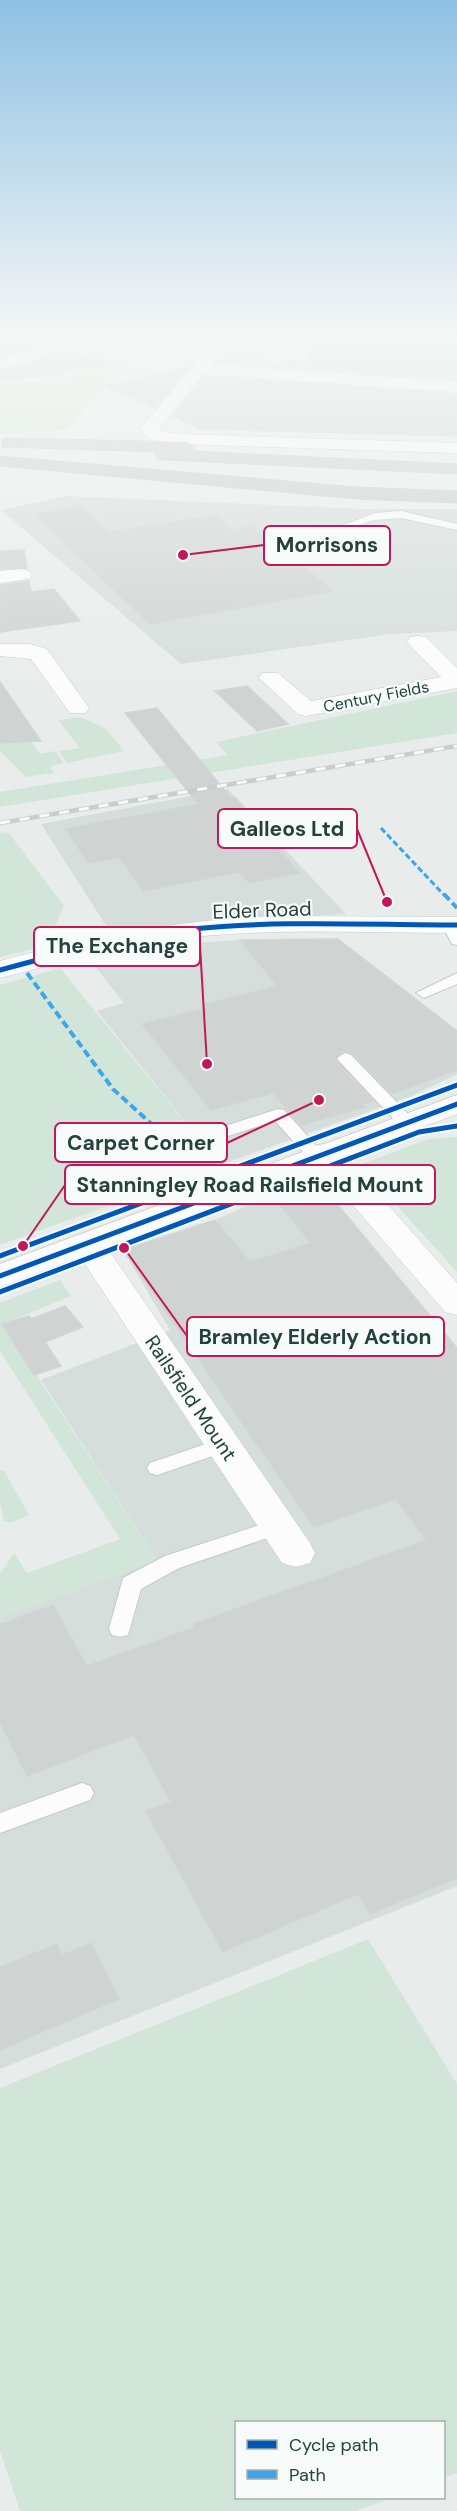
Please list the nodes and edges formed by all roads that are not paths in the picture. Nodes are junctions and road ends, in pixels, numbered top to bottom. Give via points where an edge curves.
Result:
1 (28, 451) edge
2 (288, 451) edge
3 (457, 456) edge
4 (0, 461) edge
5 (457, 469) edge
6 (457, 480) edge
7 (457, 497) edge
8 (368, 516) junction
9 (346, 526) dead end
10 (457, 529) edge
11 (22, 575) dead end
12 (0, 578) edge
13 (418, 642) dead end
14 (0, 650) edge
15 (270, 678) dead end
16 (457, 680) edge
17 (78, 708) dead end
18 (454, 930) edge
19 (0, 970) edge
20 (457, 978) edge
21 (424, 993) dead end
22 (345, 1058) dead end
23 (457, 1104) edge
24 (407, 1123) junction
25 (225, 1132) dead end
26 (321, 1155) junction
27 (87, 1243) junction
28 (0, 1276) edge
29 (457, 1305) edge
30 (223, 1445) junction
31 (157, 1468) dead end
32 (287, 1540) joint
33 (120, 1629) dead end
34 (82, 1793) dead end
35 (0, 1823) edge

1 - 5 highway
2 - 3 highway
4 - 6 highway
4 - 7 highway via 344,492
8 - 9 lane
8 - 10 lane via 418,518
8 - 10 lane via 423,515
11 - 12 street
13 - 16 street, Century Fields
14 - 17 street via 30,650 39,654
15 - 16 street, Century Fields via 306,709
18 - 19 street, Elder Road via 221,927 158,933
20 - 21 lane
22 - 24 lane
23 - 24 street
24 - 26 street
25 - 26 lane via 278,1114
26 - 27 street
26 - 29 street
27 - 28 street
27 - 30 street, Railsfield Mount
30 - 31 lane
30 - 32 street, Railsfield Mount
32 - 33 lane via 172,1562 131,1584
34 - 35 lane

